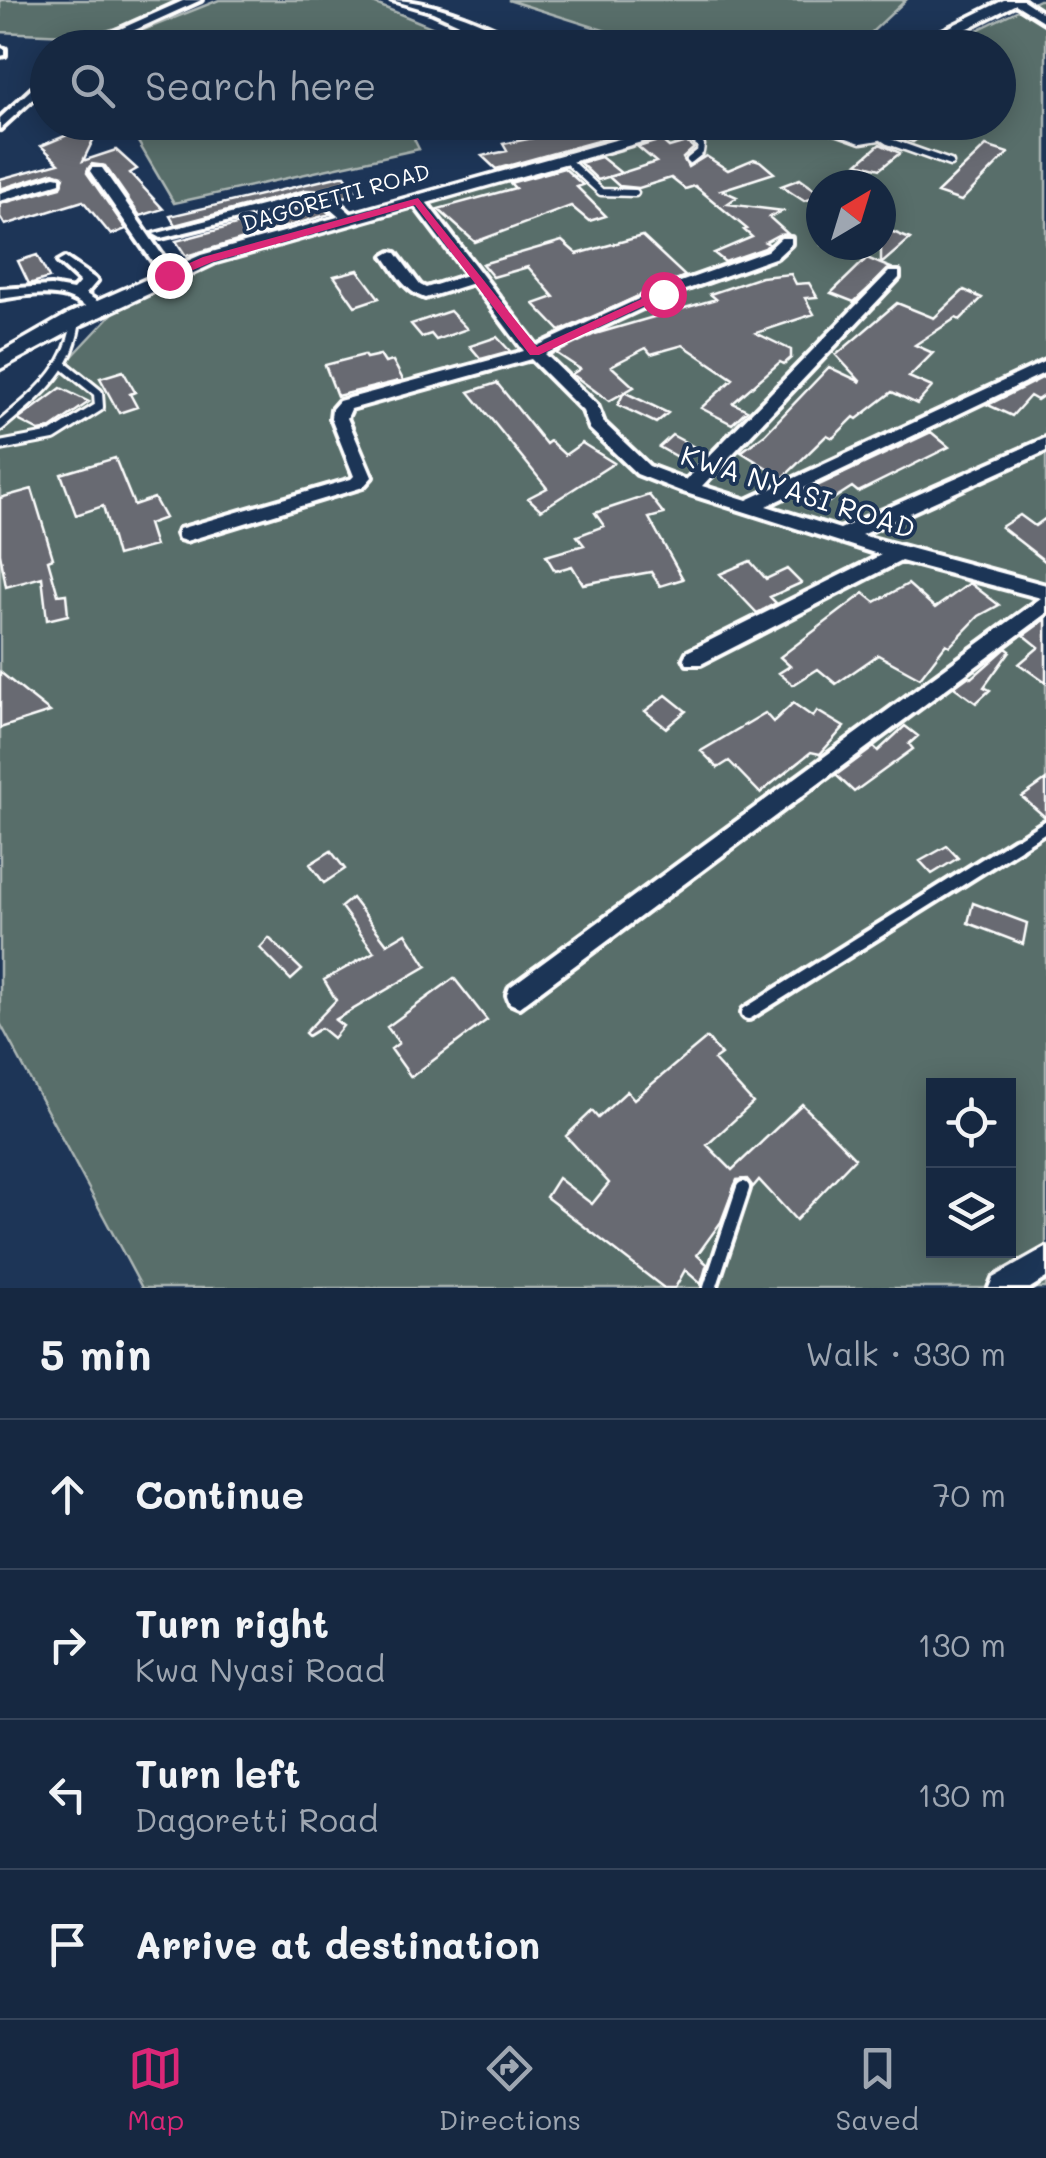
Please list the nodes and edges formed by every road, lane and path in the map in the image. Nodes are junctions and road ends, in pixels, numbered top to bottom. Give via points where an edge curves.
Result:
1 (196, 0) edge
2 (398, 0) edge
3 (1016, 0) edge
4 (1046, 20) edge
5 (126, 30) edge
6 (482, 30) edge
7 (953, 30) edge
8 (30, 96) edge
9 (0, 125) edge
10 (633, 140) edge
11 (695, 140) edge
12 (888, 140) edge
13 (564, 158) junction
14 (690, 160) dead end
15 (950, 163) dead end
16 (97, 171) dead end
17 (55, 180) dead end
18 (635, 193) dead end
19 (0, 197) edge
20 (418, 201) junction
21 (349, 218) junction
22 (161, 234) dead end
23 (786, 241) dead end
24 (391, 256) dead end
25 (65, 262) dead end
26 (169, 275) junction
27 (894, 275) dead end
28 (476, 277) junction
29 (0, 294) edge
30 (78, 294) junction
31 (98, 308) junction
32 (76, 319) junction
33 (534, 352) junction
34 (0, 362) edge
35 (1046, 366) edge
36 (66, 367) junction
37 (0, 426) edge
38 (1046, 444) edge
39 (0, 446) edge
40 (689, 488) junction
41 (752, 505) junction
42 (186, 534) dead end
43 (846, 534) junction
44 (899, 554) junction
45 (1046, 592) edge
46 (1046, 604) edge
47 (694, 658) dead end
48 (1046, 826) edge
49 (519, 995) dead end
50 (748, 1014) dead end
51 (743, 1188) dead end
52 (1046, 1262) edge
53 (710, 1288) edge
54 (1003, 1288) edge

1 - 5 street
2 - 6 street
3 - 4 street
3 - 7 main road
8 - 9 street
10 - 13 main road, DAGORETTI ROAD
11 - 14 lane via 700,152
12 - 15 lane
13 - 18 lane via 601,192
13 - 20 main road, DAGORETTI ROAD
16 - 26 street
17 - 19 street
20 - 21 main road, DAGORETTI ROAD
20 - 28 street, KWA NYASI ROAD
21 - 22 street via 325,198 308,198
21 - 26 main road, DAGORETTI ROAD
23 - 33 street via 772,254
24 - 28 street via 425,293
25 - 30 street via 90,281
26 - 31 main road, DAGORETTI ROAD
27 - 40 street
28 - 33 street, KWA NYASI ROAD
29 - 30 street
30 - 31 street
31 - 32 main road, DAGORETTI ROAD
32 - 34 main road, DAGORETTI ROAD
32 - 36 lane via 76,346
33 - 40 street, KWA NYASI ROAD via 642,470
33 - 42 street via 345,405 339,418 363,477 356,483
35 - 41 street
36 - 37 lane
36 - 39 lane via 98,393 99,407 69,432
38 - 43 street
40 - 41 street, KWA NYASI ROAD
41 - 43 street, KWA NYASI ROAD
43 - 44 street, KWA NYASI ROAD
44 - 45 street, KWA NYASI ROAD
44 - 47 street
46 - 49 street
48 - 50 lane
51 - 53 lane
52 - 54 street

